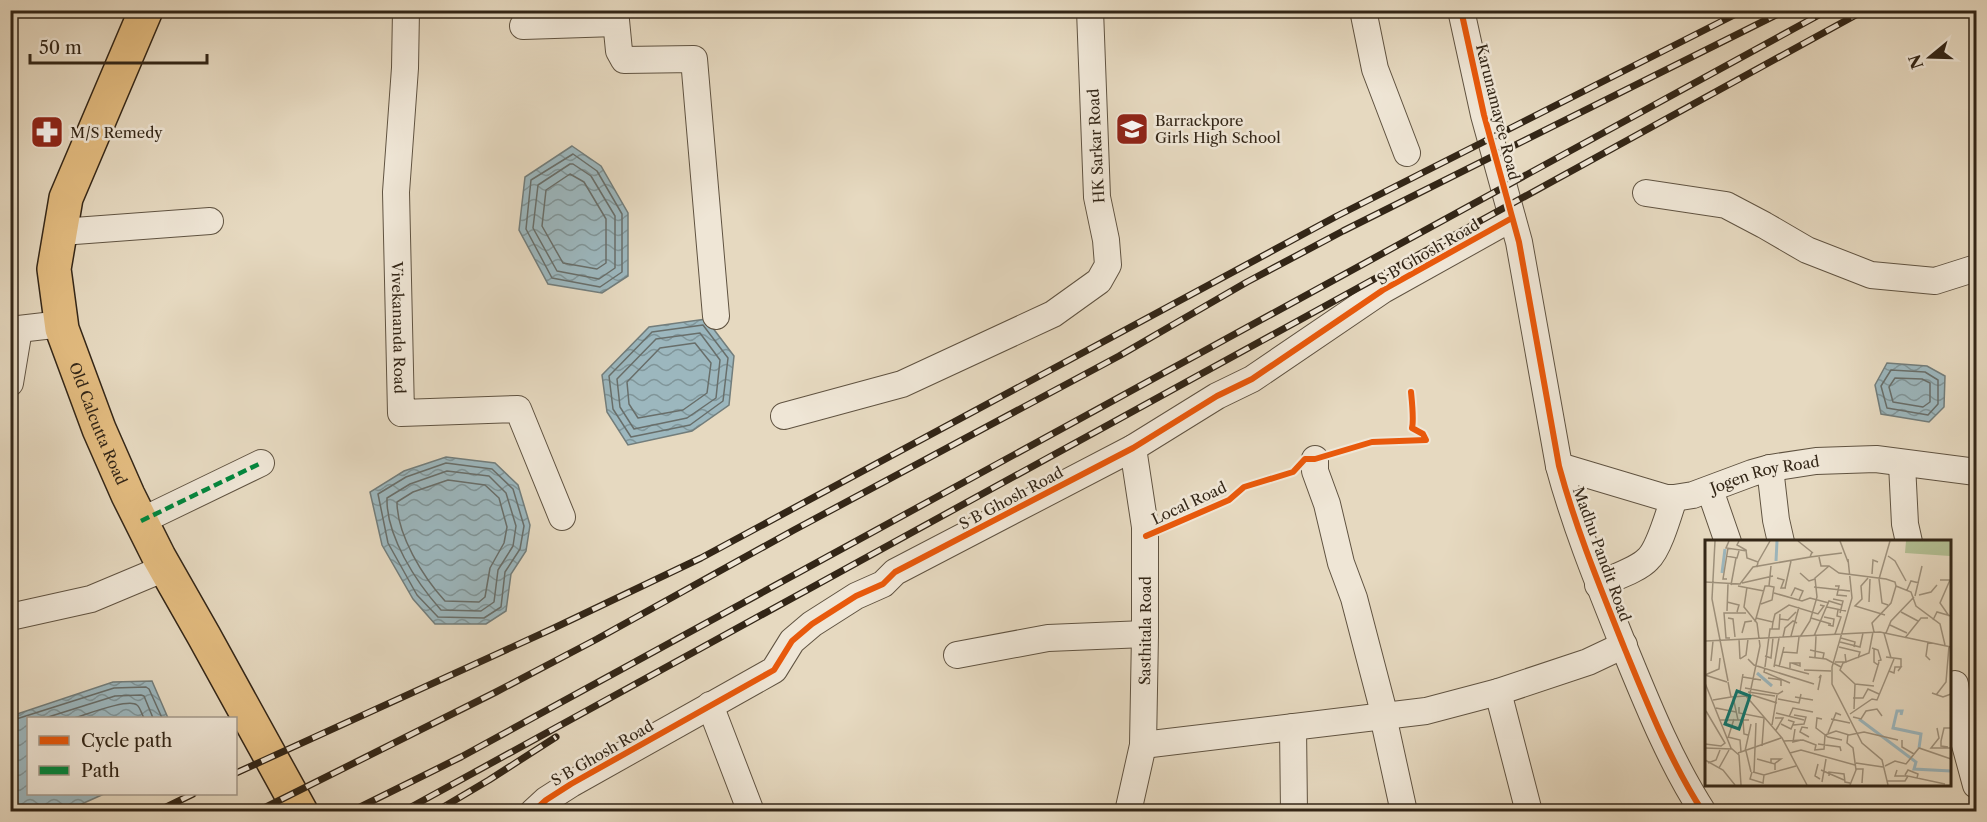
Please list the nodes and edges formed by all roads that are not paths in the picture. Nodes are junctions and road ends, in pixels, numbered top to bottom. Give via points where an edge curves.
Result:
1 (146, 10) edge
2 (406, 10) edge
3 (1363, 10) edge
4 (1461, 10) edge
5 (1091, 11) edge
6 (615, 17) edge
7 (523, 26) dead end
8 (1407, 153) dead end
9 (1646, 193) dead end
10 (1512, 218) junction
11 (210, 221) dead end
12 (61, 232) junction
13 (1977, 268) edge
14 (716, 316) dead end
15 (62, 324) junction
16 (15, 329) edge
17 (10, 382) edge
18 (784, 416) dead end
19 (1133, 448) junction
20 (1315, 459) dead end
21 (261, 463) dead end
22 (1902, 464) junction
23 (1559, 466) junction
24 (1770, 468) junction
25 (1977, 472) edge
26 (1710, 490) junction
27 (1674, 498) junction
28 (562, 517) dead end
29 (141, 521) junction
30 (1727, 540) edge
31 (1781, 540) edge
32 (1909, 540) edge
33 (165, 568) junction
34 (1598, 585) junction
35 (10, 617) edge
36 (1145, 634) junction
37 (1624, 645) junction
38 (957, 654) dead end
39 (1955, 684) dead end
40 (1498, 692) junction
41 (710, 705) junction
42 (1383, 716) junction
43 (1293, 727) junction
44 (1143, 745) junction
45 (1977, 785) edge
46 (301, 812) edge
47 (533, 812) edge
48 (751, 812) edge
49 (1128, 812) edge
50 (1294, 812) edge
51 (1404, 812) edge
52 (1529, 812) edge
53 (1703, 812) edge

1 - 12 main road, Old Calcutta Road via 66,198
2 - 28 street, Vivekananda Road via 396,192 400,412 518,409
3 - 8 street via 1375,69
4 - 10 street, Karunamayee Road
5 - 18 street, HK Sarkar Road via 1098,197 1108,265 1099,281 1053,314 902,384
6 - 7 street
6 - 14 street via 619,51 624,60 694,59
9 - 13 street via 1726,206 1807,250 1871,275 1935,281
10 - 19 street, S B Ghosh Road via 1383,290 1252,379
10 - 23 street, Madhu Pandit Road
11 - 12 street
12 - 15 main road, Old Calcutta Road via 54,269
15 - 16 street
15 - 29 main road, Old Calcutta Road via 99,429
16 - 17 street
19 - 36 street, Sasthitala Road via 1145,527
19 - 41 street, S B Ghosh Road via 895,572 883,584 856,596 807,628 792,641 774,670
20 - 42 street via 1315,471 1354,598
21 - 29 street
22 - 24 street, Jogen Roy Road via 1876,459 1816,461
22 - 25 street, Jogen Roy Road
22 - 32 street
23 - 27 street, Jogen Roy Road
23 - 34 street, Madhu Pandit Road
24 - 26 street, Jogen Roy Road
24 - 31 street
26 - 27 street, Jogen Roy Road
26 - 30 street
27 - 34 street via 1649,559
29 - 33 main road, Old Calcutta Road
33 - 35 street via 91,598
33 - 46 main road, Old Calcutta Road
34 - 37 street, Madhu Pandit Road
36 - 38 street via 1048,638
36 - 44 street, Sasthitala Road
37 - 40 street via 1588,662
37 - 53 street, Madhu Pandit Road via 1667,746
39 - 45 street via 1964,741
40 - 42 street via 1426,711
40 - 52 street
41 - 47 street, S B Ghosh Road via 571,784
41 - 48 street
42 - 43 street
42 - 51 street
43 - 44 street
43 - 50 street
44 - 49 street, Sasthitala Road

